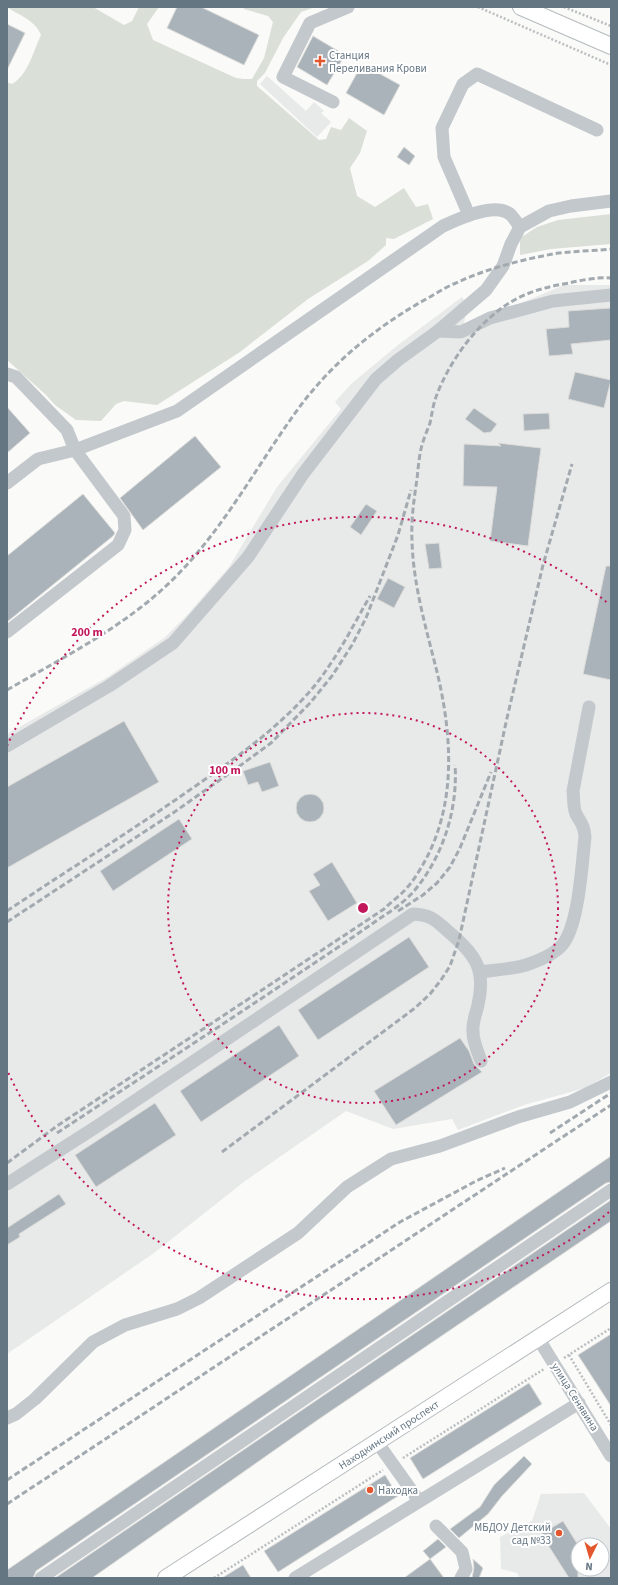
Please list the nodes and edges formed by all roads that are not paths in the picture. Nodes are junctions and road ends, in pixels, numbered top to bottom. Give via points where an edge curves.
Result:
1 (348, 7) edge
2 (521, 7) edge
3 (611, 46) edge
4 (333, 102) dead end
5 (597, 130) dead end
6 (611, 201) edge
7 (469, 214) junction
8 (520, 228) junction
9 (611, 295) edge
10 (438, 331) junction
11 (7, 374) edge
12 (75, 450) junction
13 (7, 483) edge
14 (7, 632) edge
15 (590, 707) dead end
16 (7, 746) edge
17 (480, 972) junction
18 (481, 1061) dead end
19 (611, 1082) edge
20 (7, 1184) edge
21 (611, 1190) edge
22 (611, 1291) edge
23 (538, 1338) junction
24 (579, 1403) junction
25 (7, 1418) edge
26 (377, 1442) junction
27 (611, 1456) edge
28 (419, 1501) junction
29 (436, 1526) dead end
30 (41, 1578) edge
31 (166, 1578) edge
32 (294, 1578) edge
33 (461, 1578) edge

1 - 4 street via 310,23 283,77
2 - 3 main road
5 - 7 street via 476,74 463,84 442,128 444,157
6 - 8 street via 550,211
7 - 8 street via 485,210 502,211 510,214
7 - 12 street via 443,226 177,411
8 - 10 street via 503,266 486,290
9 - 10 street via 554,301 490,318 461,332
10 - 16 street via 376,379 303,474 248,557 174,643 109,686
11 - 12 street via 16,377 66,430
12 - 13 street via 38,459
12 - 14 street via 124,516 125,530 118,545
15 - 17 street via 573,791 576,814 584,827 585,837 569,933 564,943 539,960 525,965
17 - 18 street via 481,988 472,1030
17 - 20 street via 476,961 466,948 434,919 426,915 413,914
19 - 25 street via 570,1102 518,1117 440,1146 391,1159 347,1187 298,1233 199,1298 177,1309 125,1325 93,1342 35,1399
21 - 30 street
22 - 23 main road, Находкинский проспект
23 - 24 street, улица Сенявина
23 - 26 main road, Находкинский проспект
24 - 27 street, улица Сенявина
24 - 28 street
26 - 28 street
26 - 31 main road, Находкинский проспект
28 - 32 street
29 - 33 street via 462,1552 466,1569

